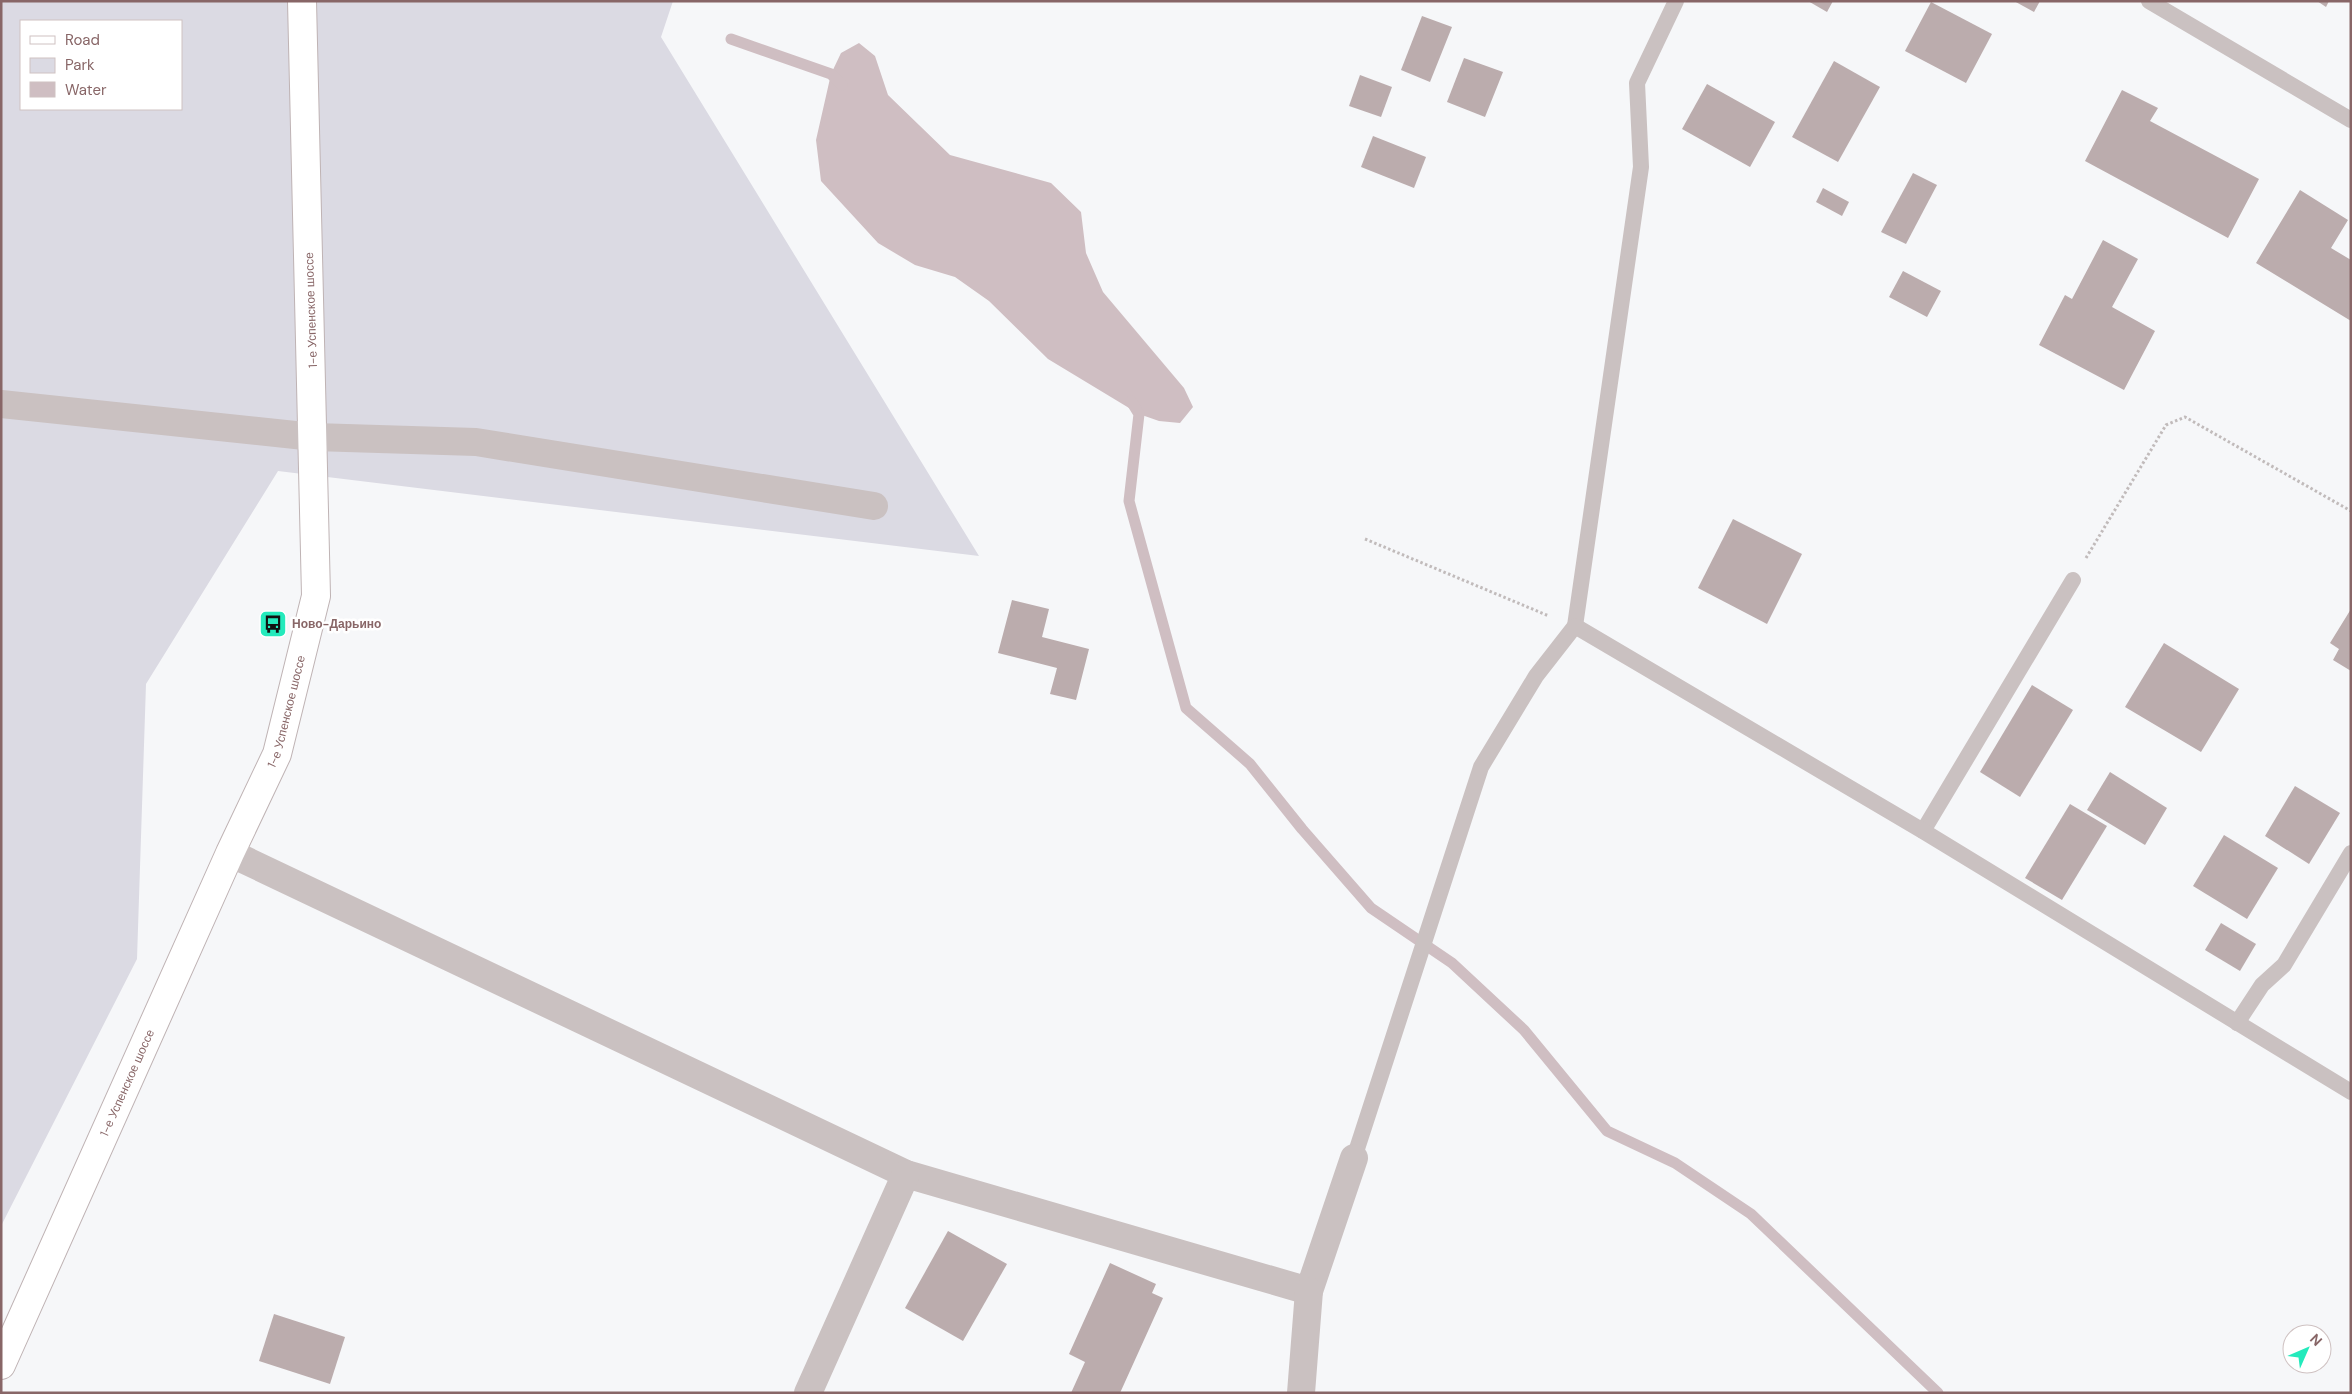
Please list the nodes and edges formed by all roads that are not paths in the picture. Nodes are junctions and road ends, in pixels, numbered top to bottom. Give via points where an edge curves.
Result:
1 (302, 1) edge
2 (1676, 1) edge
3 (2149, 1) edge
4 (2351, 120) edge
5 (1, 404) edge
6 (314, 436) junction
7 (874, 506) dead end
8 (2073, 580) road end
9 (1575, 626) junction
10 (1923, 831) junction
11 (230, 853) junction
12 (2351, 853) edge
13 (2237, 1024) junction
14 (2351, 1092) edge
15 (1354, 1158) joint
16 (906, 1174) junction
17 (1309, 1291) junction
18 (1, 1365) edge
19 (808, 1393) edge
20 (1301, 1393) edge

1 - 6 main road, 1-е Успенское шоссе
2 - 9 lane via 1637,83 1641,167
3 - 4 lane
5 - 6 street
6 - 7 street via 476,442
6 - 11 main road, 1-е Успенское шоссе via 316,596 277,754
8 - 10 lane
9 - 10 lane
9 - 15 lane via 1536,676 1481,767
10 - 13 lane
11 - 16 street
11 - 18 main road, 1-е Успенское шоссе
12 - 13 lane via 2284,965 2262,985
13 - 14 lane
15 - 17 street
16 - 17 street
16 - 19 street
17 - 20 street

